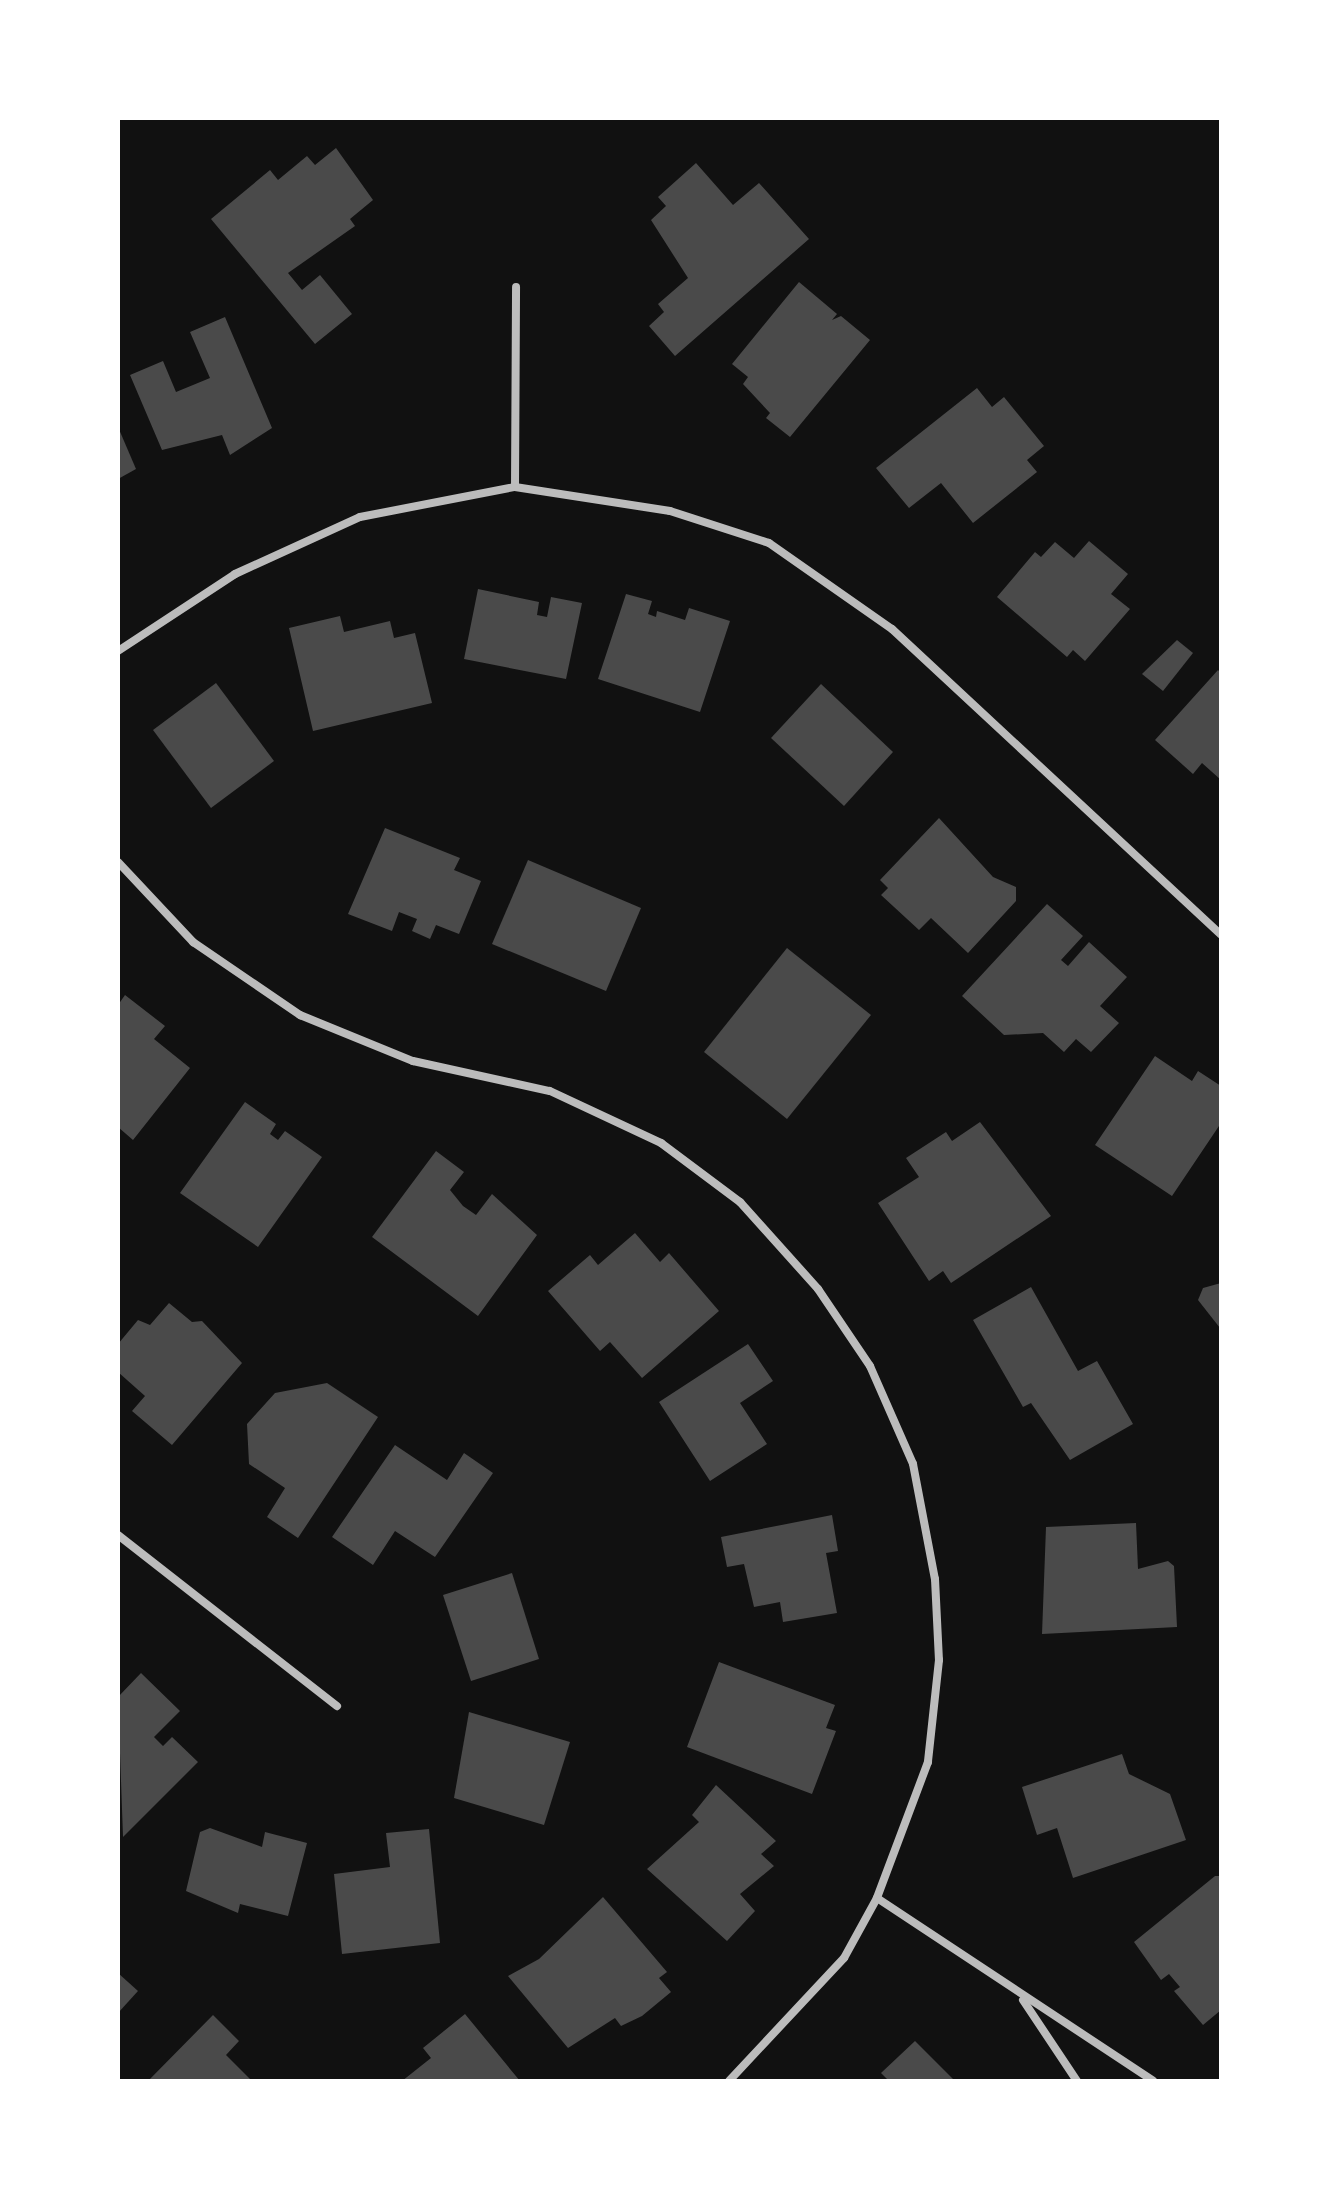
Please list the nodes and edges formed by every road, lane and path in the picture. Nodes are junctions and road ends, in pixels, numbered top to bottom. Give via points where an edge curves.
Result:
1 (516, 287) dead end
2 (515, 487) junction
3 (118, 651) edge
4 (118, 862) edge
5 (1221, 935) edge
6 (118, 1535) edge
7 (337, 1706) dead end
8 (877, 1898) junction
9 (1021, 1996) junction
10 (729, 2081) edge
11 (1077, 2081) edge
12 (1153, 2081) edge

1 - 2 street
2 - 3 street via 336,524 235,574
2 - 5 street via 670,511 769,543 892,629
4 - 8 street via 193,942 300,1015 413,1061 550,1091 661,1143 740,1202 818,1289 870,1366 913,1464 935,1579 939,1660 928,1762
6 - 7 street
8 - 9 street
8 - 10 street via 844,1958
9 - 11 street
9 - 12 street

